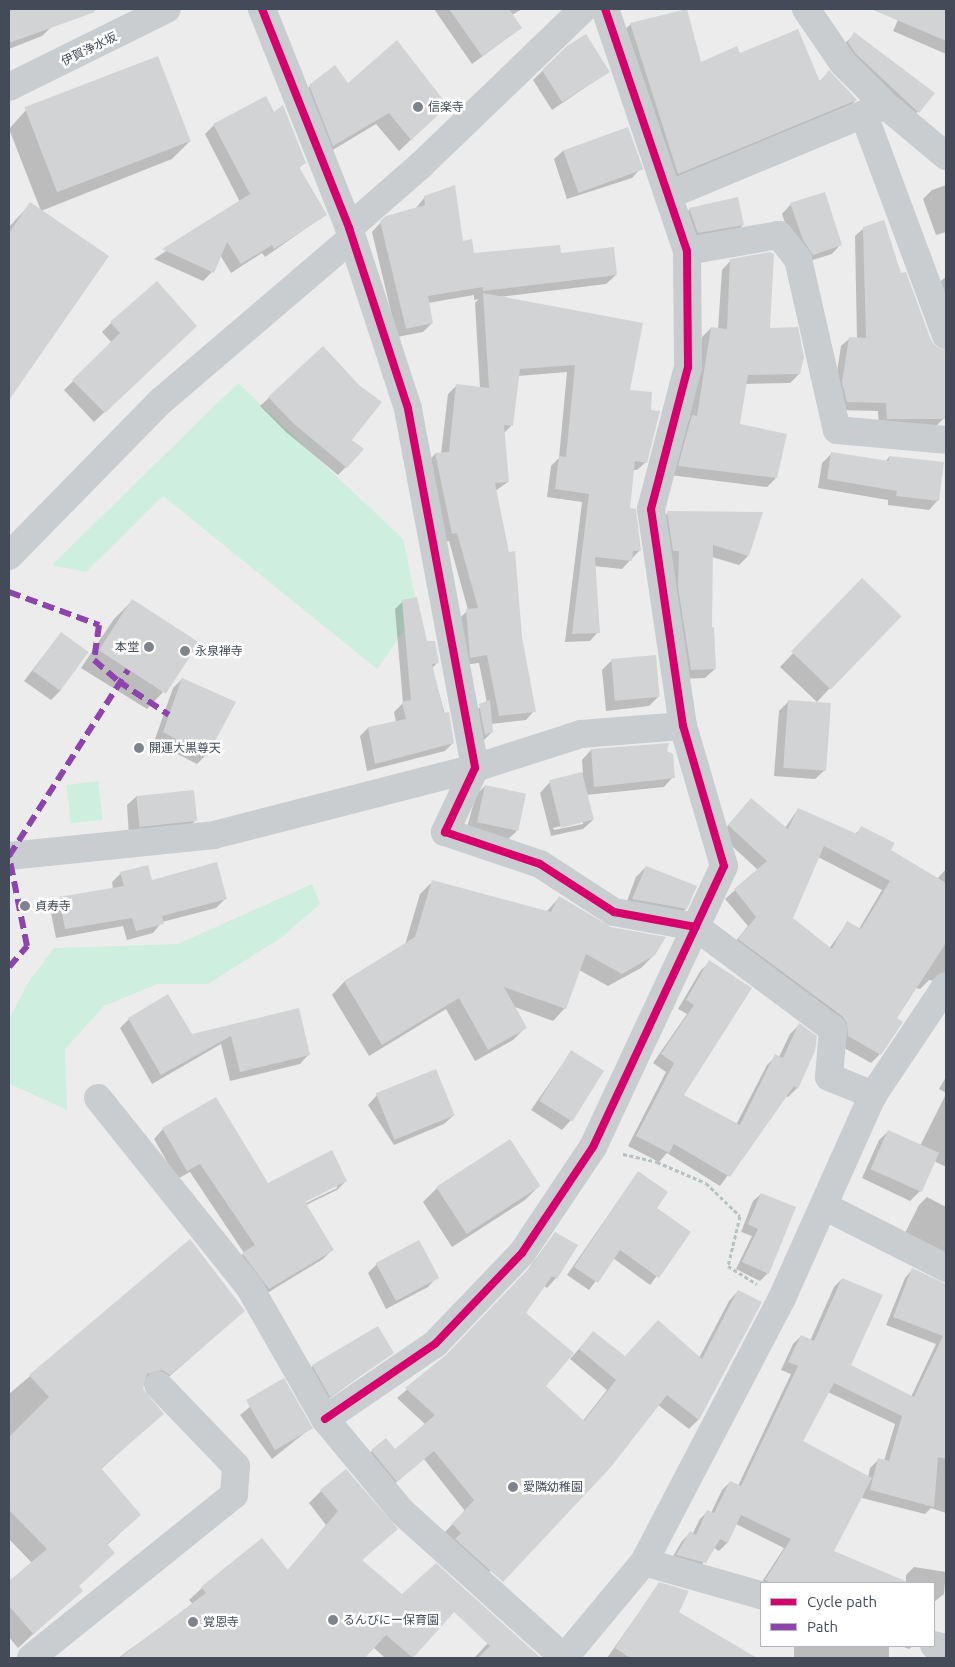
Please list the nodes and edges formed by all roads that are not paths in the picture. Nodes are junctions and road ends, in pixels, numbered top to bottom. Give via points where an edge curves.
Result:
1 (168, 9) edge
2 (262, 9) edge
3 (583, 9) edge
4 (606, 9) edge
5 (806, 9) edge
6 (9, 87) edge
7 (874, 110) junction
8 (946, 156) edge
9 (669, 195) junction
10 (350, 233) junction
11 (688, 251) junction
12 (946, 335) edge
13 (946, 440) edge
14 (9, 556) edge
15 (683, 726) junction
16 (474, 768) junction
17 (9, 856) edge
18 (696, 927) junction
19 (946, 986) edge
20 (873, 1095) junction
21 (98, 1098) dead end
22 (824, 1206) junction
23 (946, 1268) edge
24 (158, 1385) dead end
25 (325, 1419) junction
26 (644, 1562) junction
27 (760, 1595) edge
28 (31, 1658) edge
29 (564, 1658) edge

1 - 6 street, 伊賀浄水坂
2 - 10 street
3 - 10 street
4 - 9 street
5 - 7 street
7 - 8 street
7 - 9 street
7 - 12 street
9 - 11 street
10 - 14 street via 161,402
10 - 16 street via 408,410
11 - 13 street via 779,235 798,260 837,430
11 - 15 street via 688,367 651,509
15 - 16 street via 582,734
15 - 18 street via 724,866
16 - 17 street via 214,835
16 - 18 street via 445,832 540,864 614,912
18 - 20 street via 833,1029 829,1076
18 - 25 street via 593,1147 522,1253 435,1344
19 - 20 street
20 - 22 street
21 - 25 street via 250,1288
22 - 23 street
22 - 26 street via 782,1298
24 - 28 street via 236,1466 234,1495
25 - 29 street via 401,1511
26 - 27 street
26 - 29 street

